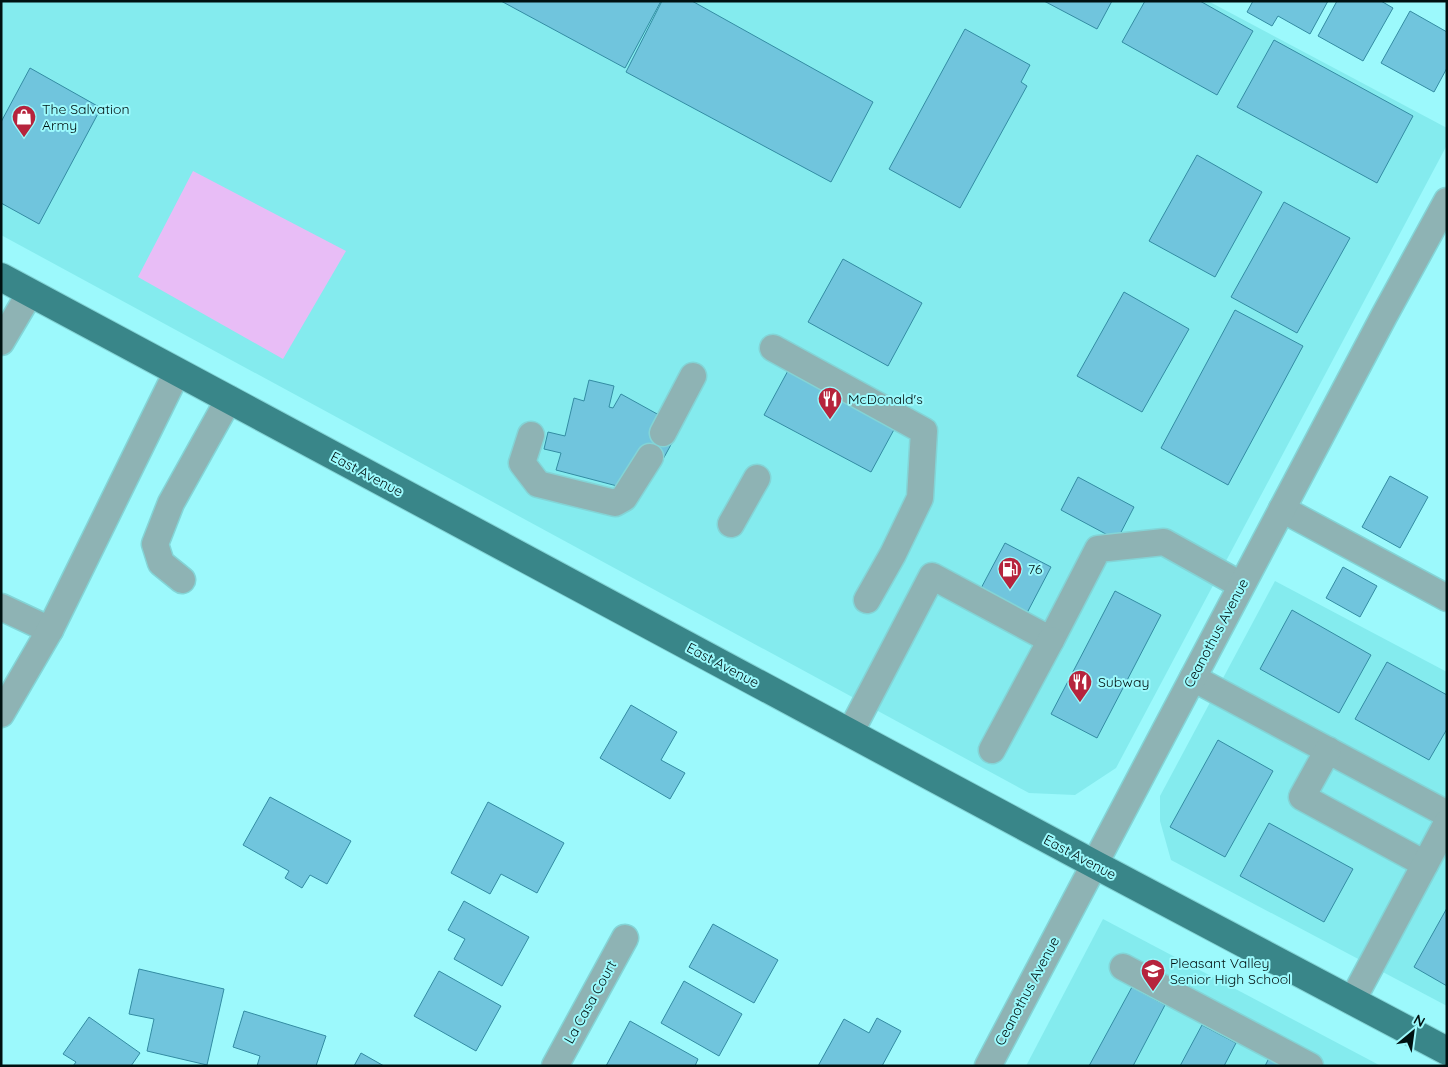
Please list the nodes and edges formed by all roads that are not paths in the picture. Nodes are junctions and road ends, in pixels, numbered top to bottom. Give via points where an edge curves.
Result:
1 (1447, 201) edge
2 (1, 277) edge
3 (30, 293) junction
4 (1, 342) edge
5 (773, 348) dead end
6 (177, 372) junction
7 (693, 376) dead end
8 (228, 399) junction
9 (663, 433) dead end
10 (531, 435) dead end
11 (650, 457) dead end
12 (757, 478) dead end
13 (1282, 509) junction
14 (731, 524) dead end
15 (182, 580) dead end
16 (1241, 585) junction
17 (1447, 598) edge
18 (867, 600) dead end
19 (1, 607) edge
20 (50, 630) junction
21 (1050, 640) junction
22 (1193, 678) junction
23 (1, 714) edge
24 (850, 733) junction
25 (992, 750) dead end
26 (1328, 750) junction
27 (1447, 814) edge
28 (1447, 822) edge
29 (1094, 864) junction
30 (1425, 864) junction
31 (625, 938) dead end
32 (1123, 967) dead end
33 (1352, 1001) junction
34 (1447, 1051) edge
35 (555, 1066) edge
36 (988, 1066) edge
37 (1310, 1066) edge

1 - 13 street, Ceanothus Avenue
2 - 3 main road, East Avenue
3 - 4 street
3 - 6 main road, East Avenue
5 - 18 street via 924,431 920,498
6 - 8 main road, East Avenue
6 - 20 street
7 - 9 street
8 - 15 street via 171,503 155,544 161,563
8 - 24 main road, East Avenue
10 - 11 street via 522,462 538,484 615,503 624,498
12 - 14 street
13 - 16 street, Ceanothus Avenue
13 - 17 street
16 - 21 street via 1164,542 1098,549
16 - 22 street, Ceanothus Avenue
19 - 20 street
20 - 23 street
21 - 24 street via 932,576
21 - 25 street
22 - 26 street
22 - 29 street, Ceanothus Avenue
24 - 29 main road, East Avenue
26 - 27 street
26 - 30 street via 1302,796
28 - 30 street
29 - 33 main road, East Avenue
29 - 36 street, Ceanothus Avenue
30 - 33 street
31 - 35 street, La Casa Court
32 - 37 street
33 - 34 main road, East Avenue

